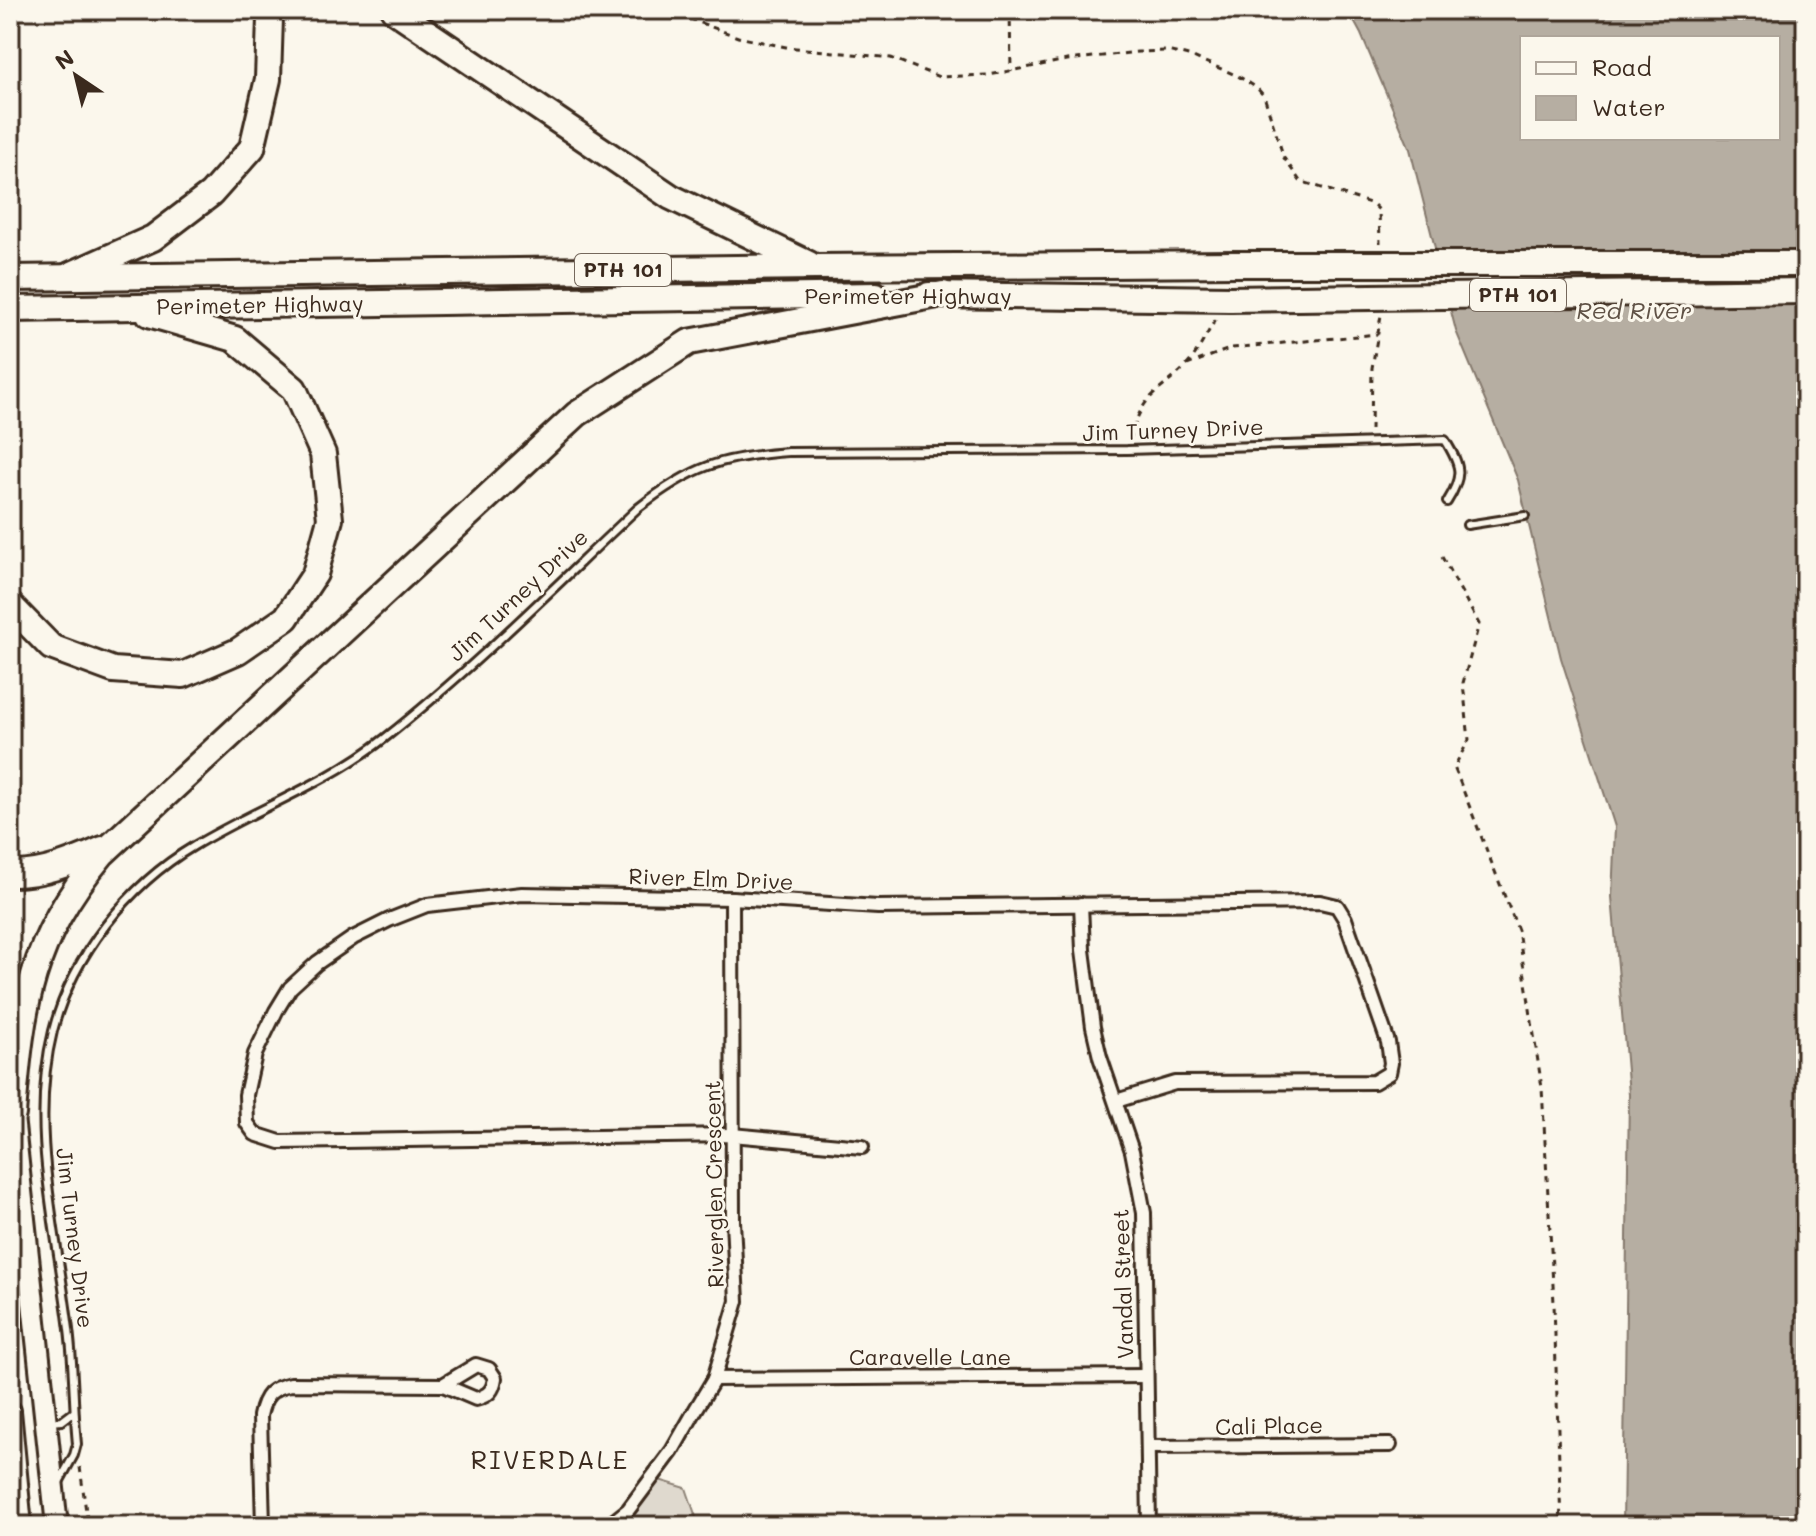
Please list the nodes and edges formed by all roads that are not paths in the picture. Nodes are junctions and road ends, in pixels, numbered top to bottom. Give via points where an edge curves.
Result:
1 (266, 10) edge
2 (394, 10) edge
3 (1806, 264) edge
4 (815, 267) junction
5 (10, 278) edge
6 (61, 279) junction
7 (1806, 291) edge
8 (943, 294) junction
9 (124, 307) junction
10 (10, 309) edge
11 (1447, 502) dead end
12 (1525, 516) dead end
13 (1467, 525) dead end
14 (10, 605) edge
15 (113, 844) junction
16 (10, 874) edge
17 (732, 898) junction
18 (1081, 904) junction
19 (1116, 1101) junction
20 (11, 1102) edge
21 (732, 1135) junction
22 (862, 1147) dead end
23 (1146, 1376) junction
24 (714, 1379) junction
25 (443, 1385) dead end
26 (10, 1411) edge
27 (74, 1412) junction
28 (46, 1422) junction
29 (1390, 1445) dead end
30 (1148, 1447) junction
31 (54, 1491) junction
32 (21, 1526) edge
33 (57, 1526) edge
34 (263, 1526) edge
35 (608, 1526) edge
36 (1149, 1526) edge

1 - 6 highway via 268,79 252,148 211,194 153,238
2 - 4 highway via 671,197
3 - 4 highway, Perimeter Highway / PTH 101, bridge
4 - 6 highway, Perimeter Highway / PTH 101
5 - 6 highway, Perimeter Highway / PTH 101
7 - 8 highway, Perimeter Highway / PTH 101, bridge via 1223,309
8 - 9 highway, Perimeter Highway / PTH 101
8 - 15 highway via 689,342 577,414
9 - 10 highway, Perimeter Highway / PTH 101
9 - 14 highway via 235,339 294,389 323,454 329,506 315,574 286,618 238,651 183,675 113,670 51,647
11 - 27 lane, Jim Turney Drive via 1456,488 1459,463 1445,440 1127,450 788,452 739,456 694,470 665,487 383,740 328,777 193,846 141,884 98,938 71,983 53,1031 44,1092 46,1161 69,1326
12 - 13 lane
15 - 16 highway via 60,867
15 - 20 highway via 72,892 42,949 21,1028
17 - 18 street, River Elm Drive via 878,907
17 - 21 street, Riverglen Crescent
17 - 21 street, River Elm Drive via 522,894 427,905 389,920 353,938 290,988 255,1054 246,1095 247,1123 255,1134 280,1142
18 - 19 street, Vandal Street via 1093,1027
18 - 19 street, River Elm Drive via 1337,906 1388,1042 1389,1073 1374,1082 1175,1083
19 - 23 street, Vandal Street via 1144,1213
20 - 28 main road
21 - 22 street
21 - 24 street, Riverglen Crescent via 737,1301
23 - 24 street, Caravelle Lane
23 - 30 street, Vandal Street
24 - 35 street, Riverglen Crescent via 672,1451 628,1510
25 - 34 street via 275,1387 263,1399 260,1416
26 - 32 main road
27 - 28 lane via 62,1421
27 - 31 lane, Jim Turney Drive via 77,1444
28 - 31 main road
29 - 30 street, Cali Place
30 - 36 street, Vandal Street
31 - 33 main road

